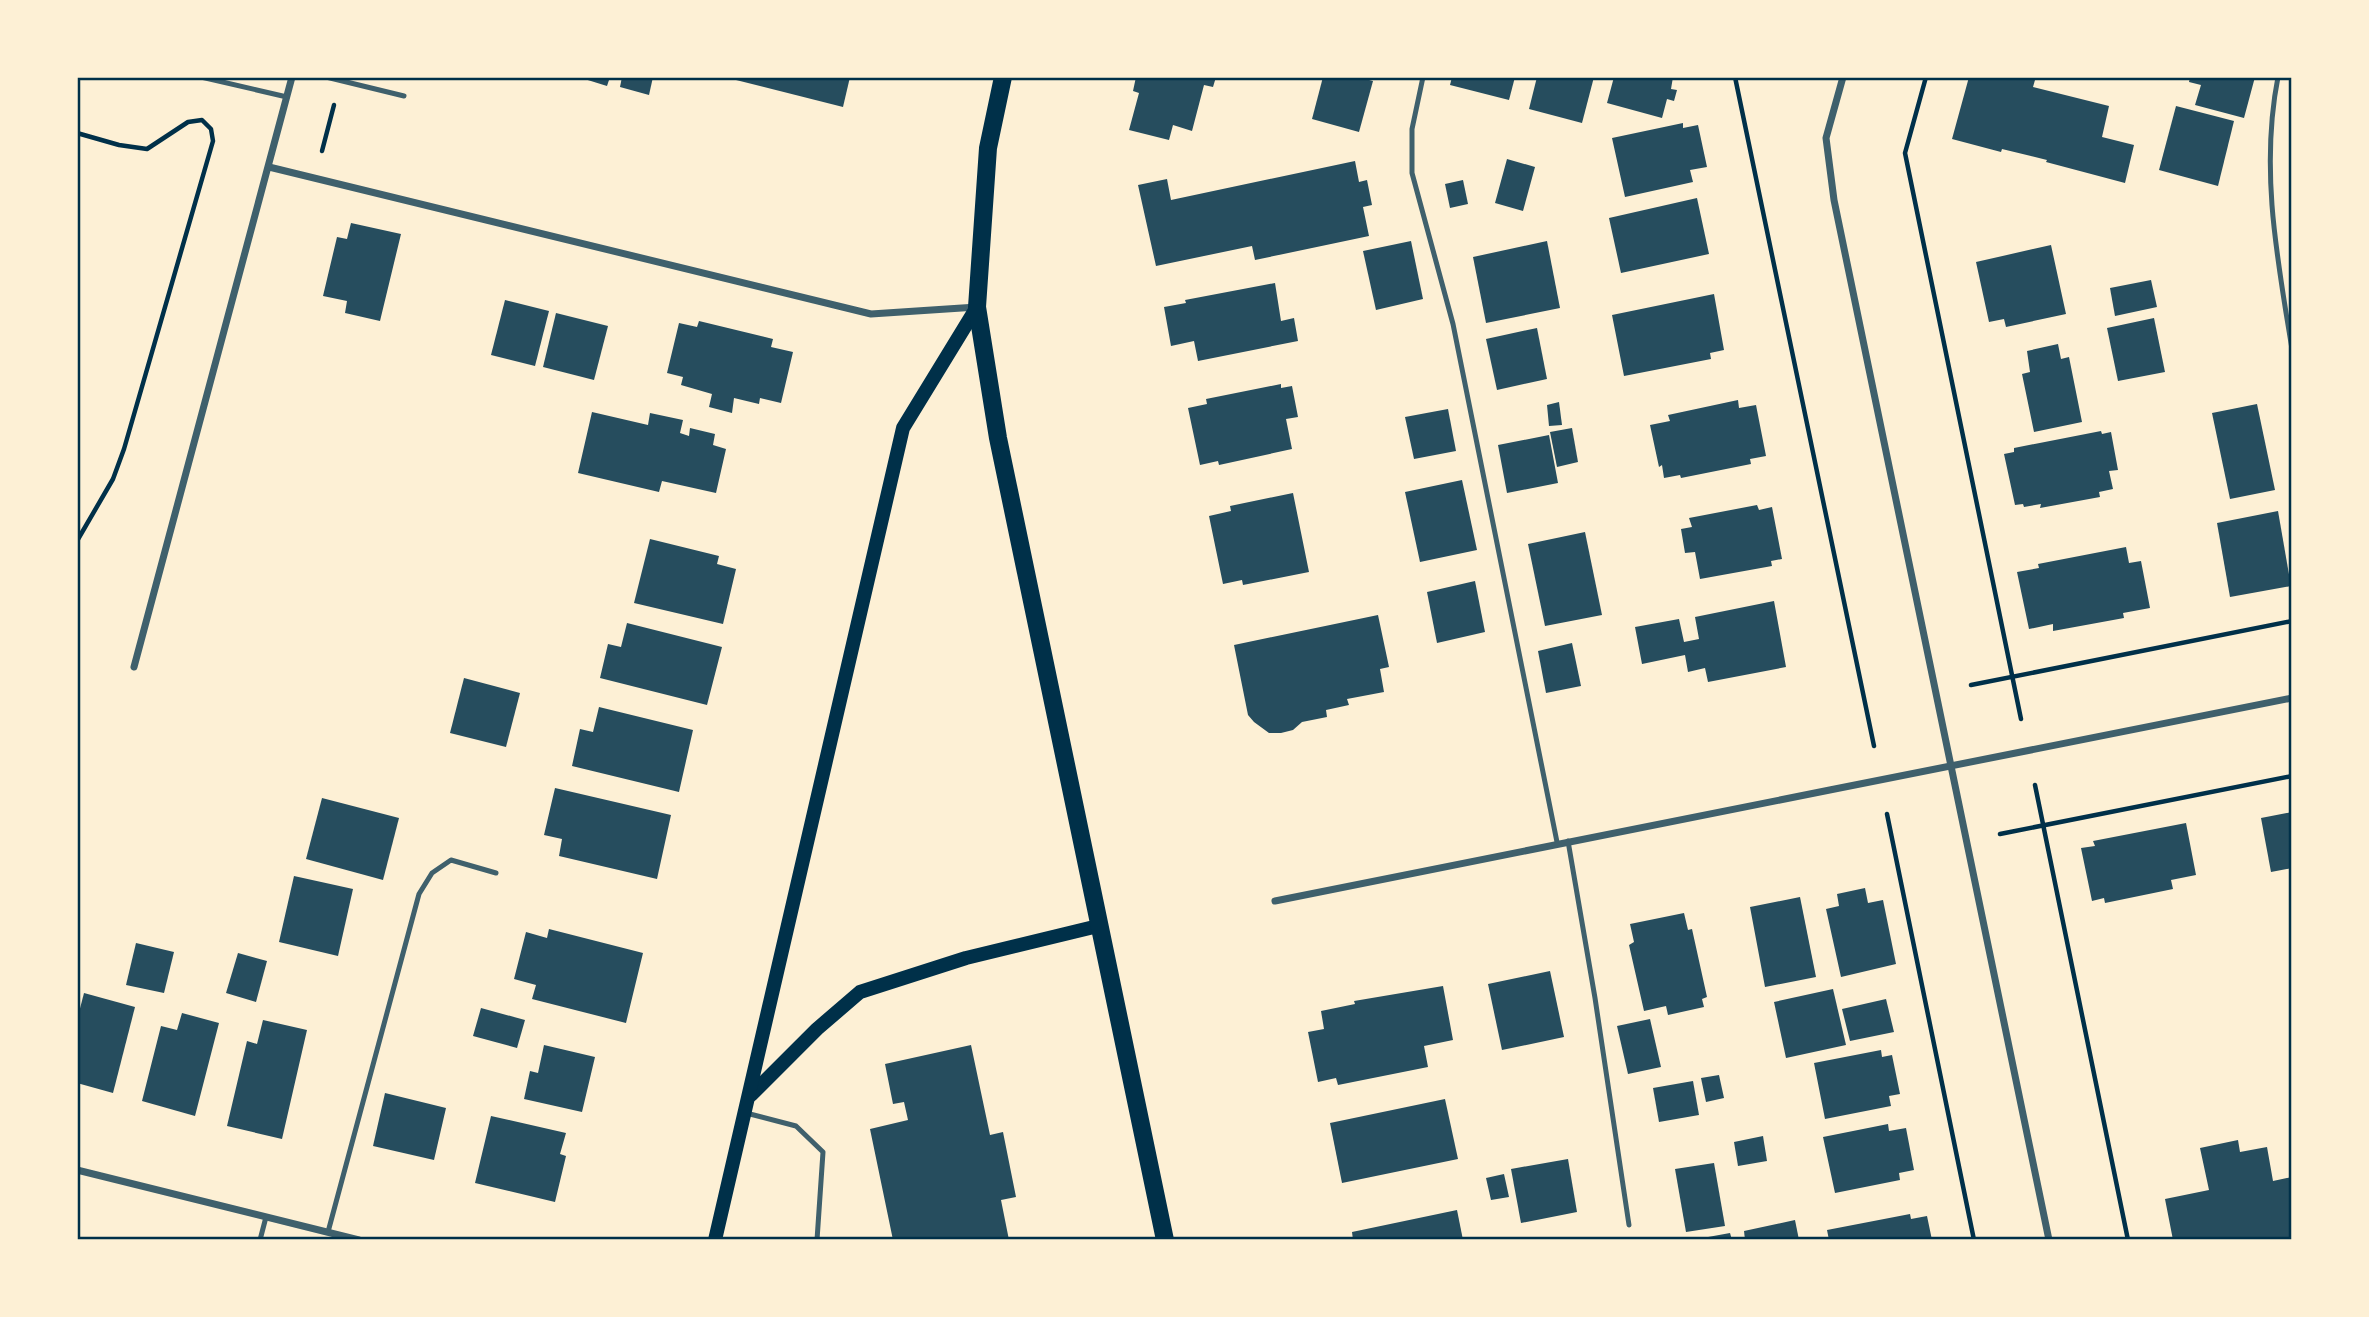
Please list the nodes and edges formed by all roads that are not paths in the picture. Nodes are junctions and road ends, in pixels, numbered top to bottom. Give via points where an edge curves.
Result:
1 (201, 77) edge
2 (292, 77) edge
3 (326, 77) edge
4 (1003, 77) edge
5 (1423, 77) edge
6 (1843, 77) edge
7 (2278, 77) edge
8 (404, 96) dead end
9 (286, 97) junction
10 (269, 167) junction
11 (977, 307) junction
12 (2292, 349) edge
13 (134, 667) dead end
14 (2292, 698) edge
15 (1953, 766) junction
16 (1568, 840) junction
17 (1557, 842) junction
18 (496, 873) dead end
19 (1275, 901) dead end
20 (1098, 926) junction
21 (750, 1096) junction
22 (746, 1113) junction
23 (77, 1170) edge
24 (266, 1217) junction
25 (1629, 1225) dead end
26 (328, 1232) junction
27 (260, 1240) edge
28 (359, 1240) edge
29 (715, 1240) edge
30 (817, 1240) edge
31 (1163, 1240) edge
32 (2049, 1240) edge

1 - 9 lane
2 - 9 street
3 - 8 lane
4 - 11 main road via 988,148
5 - 17 lane via 1412,129 1412,173 1453,324
6 - 15 street via 1826,138 1834,200
7 - 12 lane via 2271,113 2271,211
9 - 10 street
10 - 11 street via 871,314
10 - 13 street
11 - 20 main road via 998,438
11 - 21 main road via 903,428
14 - 15 street
15 - 16 street
15 - 32 street
16 - 17 street
16 - 25 lane
17 - 19 street
18 - 26 lane via 451,860 432,873 419,894
20 - 21 main road via 966,958 860,992
20 - 31 main road
21 - 22 main road
22 - 29 main road
22 - 30 lane via 796,1126 823,1152
23 - 24 street
24 - 26 street
24 - 27 lane
26 - 28 street

